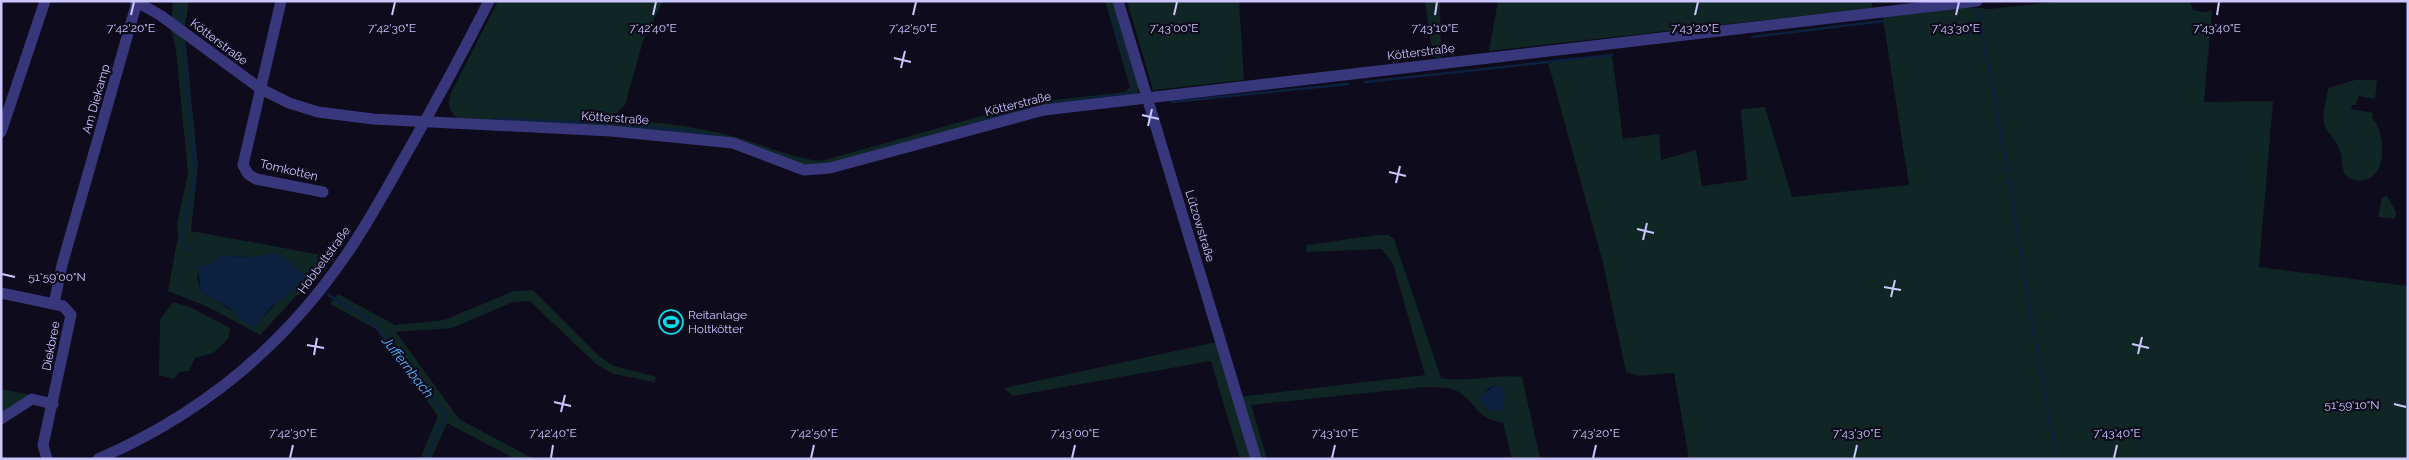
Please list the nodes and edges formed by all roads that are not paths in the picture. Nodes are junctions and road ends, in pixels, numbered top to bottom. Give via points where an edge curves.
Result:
1 (45, 1) edge
2 (281, 1) edge
3 (489, 1) edge
4 (1118, 1) edge
5 (1976, 1) edge
6 (136, 2) edge
7 (261, 89) junction
8 (1147, 97) junction
9 (5, 108) edge
10 (424, 122) junction
11 (1, 132) edge
12 (322, 192) dead end
13 (82, 202) joint
14 (1, 293) edge
15 (54, 304) junction
16 (53, 404) junction
17 (1, 419) edge
18 (47, 459) edge
19 (98, 459) edge
20 (1256, 459) edge

1 - 9 street
2 - 7 street, Tomkotten
3 - 10 street, Hobbeltstraße
4 - 8 street, Lützowstraße
5 - 8 street, Kötterstraße
6 - 7 street, Kötterstraße via 160,15
6 - 13 street, Am Diekamp
7 - 10 street, Kötterstraße via 289,103 318,112
7 - 12 street, Tomkotten via 243,165 248,174 256,179
8 - 10 street, Kötterstraße via 1044,110 830,168 804,170 733,143 611,131
8 - 20 street, Lützowstraße
9 - 11 street
10 - 19 street, Hobbeltstraße via 364,229 318,294 290,326 215,394 146,437
13 - 15 street, Diekbree via 62,265
14 - 15 street, Diekbree
15 - 16 street, Diekbree via 68,309 71,315
16 - 17 street via 32,399
16 - 18 street, Diekbree via 43,445

